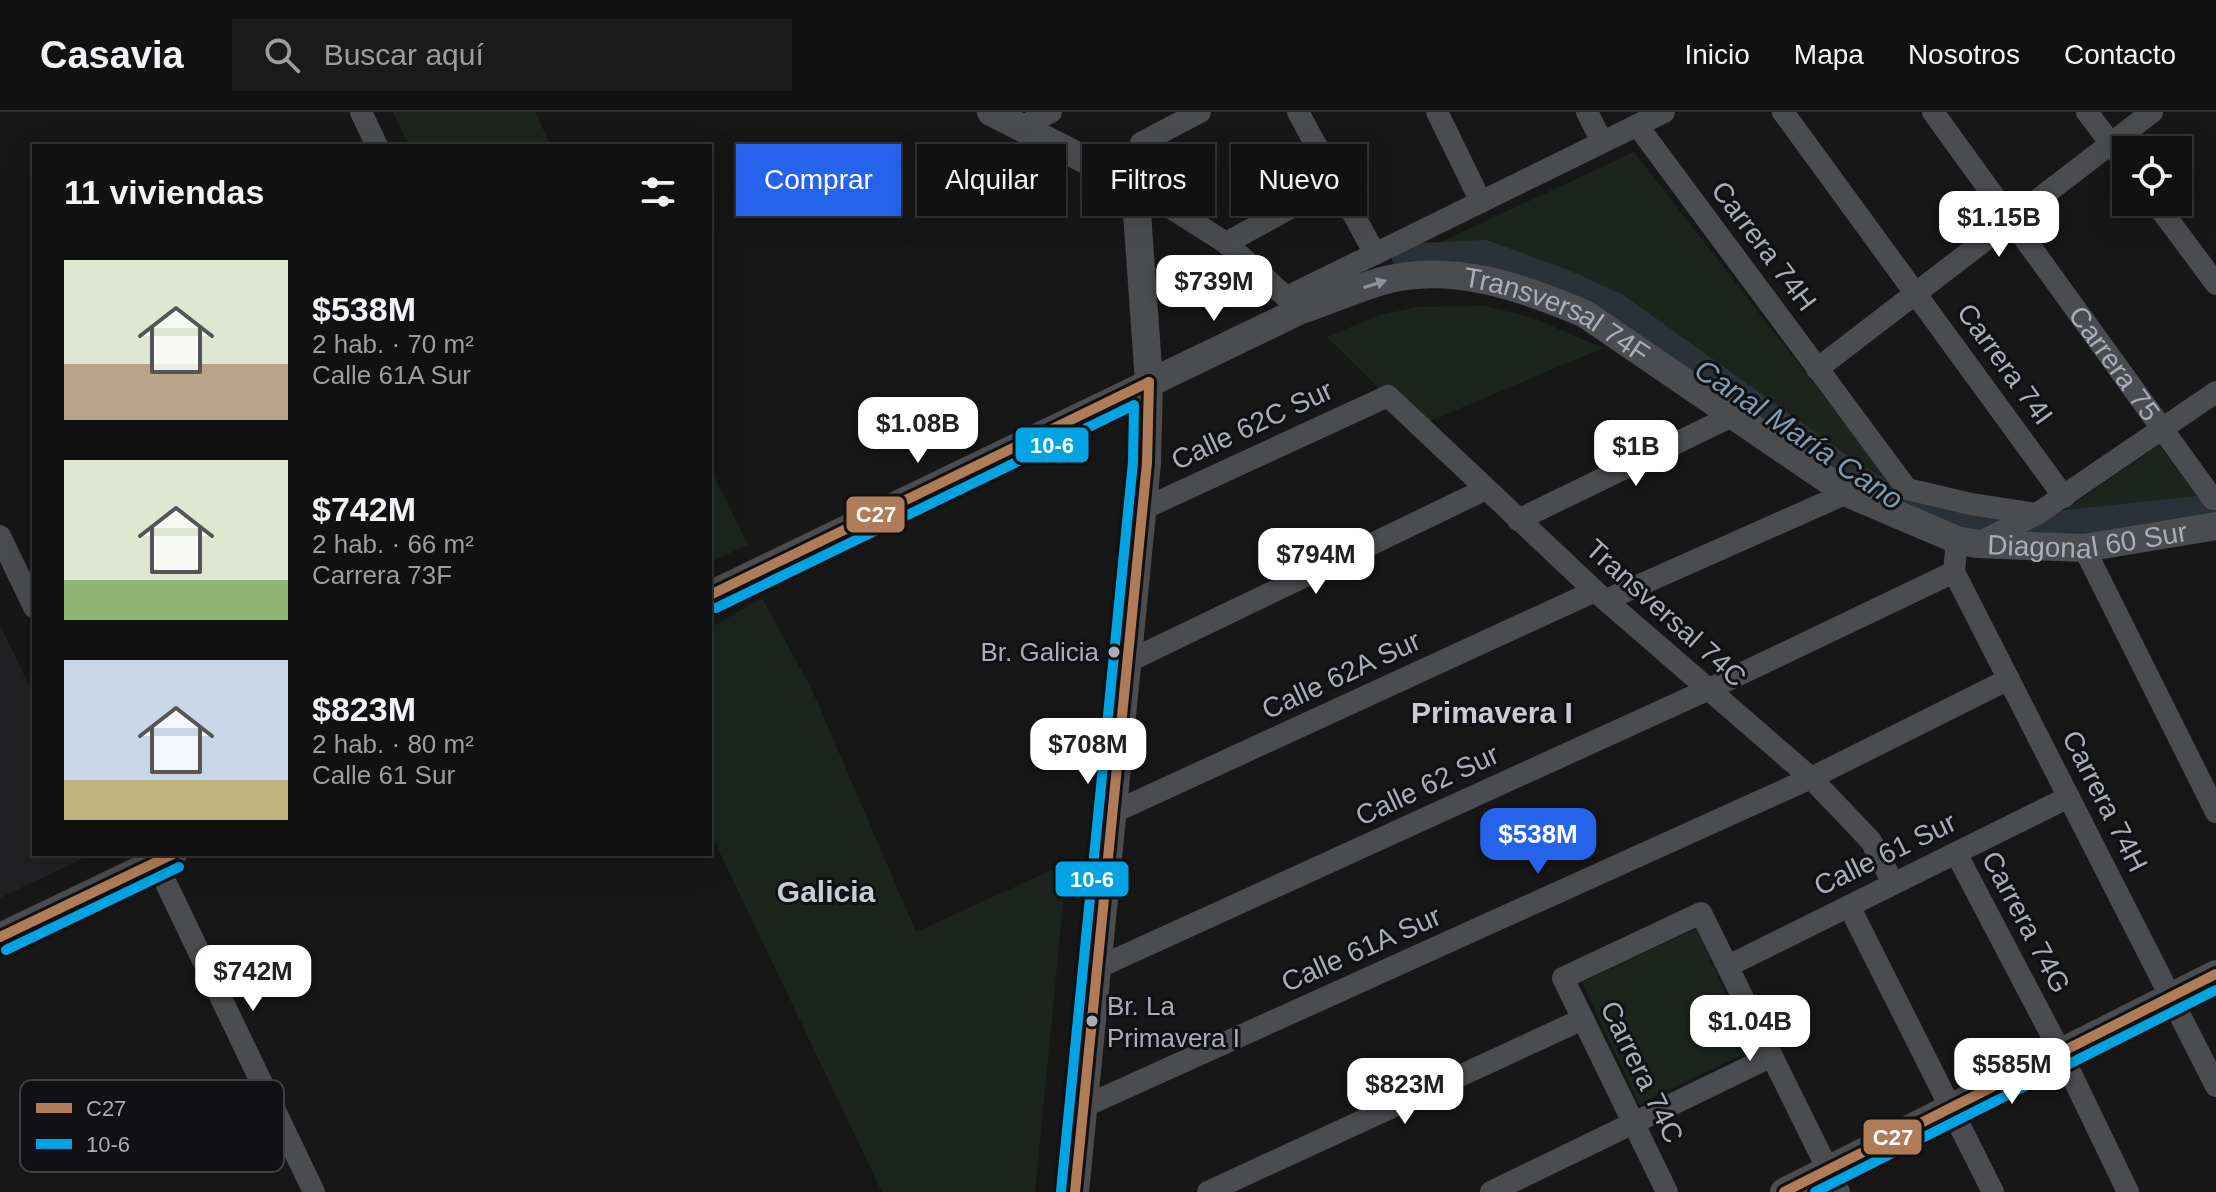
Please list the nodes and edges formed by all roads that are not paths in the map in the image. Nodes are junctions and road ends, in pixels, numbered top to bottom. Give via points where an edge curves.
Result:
1 (361, 112) edge
2 (991, 112) edge
3 (1051, 112) edge
4 (1200, 112) edge
5 (1298, 112) edge
6 (1437, 112) edge
7 (1587, 112) edge
8 (1664, 112) edge
9 (1783, 112) edge
10 (1933, 112) edge
11 (2087, 112) edge
12 (2152, 112) edge
13 (1637, 125) junction
14 (1021, 127) junction
15 (1602, 142) junction
16 (1141, 143) dead end
17 (376, 144) edge
18 (1315, 144) edge
19 (2111, 144) junction
20 (1082, 158) edge
21 (1481, 202) junction
22 (1137, 216) edge
23 (1184, 216) edge
24 (1276, 216) edge
25 (1354, 216) edge
26 (2165, 216) edge
27 (2011, 220) junction
28 (1226, 243) junction
29 (1375, 254) junction
30 (2216, 284) edge
31 (1916, 293) junction
32 (1294, 303) junction
33 (1817, 369) junction
34 (1149, 382) junction
35 (2216, 392) edge
36 (1388, 396) joint
37 (1734, 415) junction
38 (2162, 430) junction
39 (1486, 489) junction
40 (1847, 493) junction
41 (2064, 497) junction
42 (1143, 509) junction
43 (2037, 514) junction
44 (2215, 516) edge
45 (1518, 520) junction
46 (0, 536) edge
47 (1967, 542) junction
48 (2084, 548) junction
49 (1954, 572) junction
50 (712, 594) edge
51 (1601, 596) junction
52 (32, 603) edge
53 (1127, 662) junction
54 (2009, 679) junction
55 (1707, 690) junction
56 (1811, 778) junction
57 (2069, 797) junction
58 (2216, 812) edge
59 (1112, 813) junction
60 (1956, 853) junction
61 (160, 857) edge
62 (1893, 883) junction
63 (1849, 906) junction
64 (0, 937) edge
65 (1728, 966) junction
66 (1097, 968) junction
67 (2216, 974) edge
68 (2171, 997) junction
69 (1583, 1019) junction
70 (2061, 1053) junction
71 (1772, 1056) junction
72 (263, 1080) edge
73 (2216, 1086) edge
74 (1083, 1107) junction
75 (1951, 1108) junction
76 (1634, 1123) junction
77 (284, 1127) edge
78 (1834, 1181) edge
79 (1217, 1190) edge
80 (314, 1192) edge
81 (1075, 1192) edge
82 (1491, 1192) edge
83 (1667, 1192) edge
84 (1784, 1192) edge
85 (1993, 1192) edge
86 (2128, 1192) edge

1 - 17 street
2 - 14 street
3 - 14 street
4 - 16 street
5 - 18 street
6 - 21 street
7 - 15 street
8 - 13 street
9 - 31 street, Carrera 74I
10 - 27 street, Carrera 75
11 - 19 street
12 - 19 street
13 - 15 street
13 - 33 street, Carrera 74H
14 - 20 street
15 - 21 street
19 - 27 street
21 - 29 street
22 - 34 street
23 - 28 street
24 - 28 street
25 - 29 street
26 - 30 street
27 - 31 street
27 - 38 street, Carrera 75
28 - 32 street
29 - 32 street
31 - 33 street
31 - 41 street, Carrera 74I
32 - 34 street, Transversal 74F
32 -> 37 street, Transversal 74F via 1429,273 1543,296 1585,314
33 - 43 street, Carrera 74H via 1907,489
34 - 42 street
34 - 50 street, Transversal 74F
35 - 38 street
36 - 39 street, Transversal 74C
36 - 42 street, Calle 62C Sur
37 - 40 street, Transversal 74F
37 - 45 street
38 - 41 street
38 - 44 street, Carrera 75
39 - 45 street, Transversal 74C
39 - 53 street
40 - 47 street, Transversal 74F
40 - 51 street, Calle 62A Sur
41 - 43 street
42 - 53 street
43 - 47 street
44 - 48 street, Diagonal 60 Sur
45 - 51 street, Transversal 74C
46 - 52 street
47 - 48 street, Diagonal 60 Sur
47 - 49 street
48 - 58 street
49 - 54 street, Carrera 74H
49 - 55 street, Calle 62 Sur
51 - 55 street, Transversal 74C
51 - 59 street, Calle 62A Sur
53 - 59 street
54 - 56 street, Calle 61A Sur
54 - 57 street, Carrera 74H
55 - 56 street, Transversal 74C
55 - 66 street, Calle 62 Sur
56 - 62 street, Transversal 74C via 1871,841
56 - 74 street, Calle 61A Sur
57 - 60 street, Calle 61 Sur
57 - 68 street, Carrera 74H
59 - 66 street
60 - 62 street, Calle 61 Sur
60 - 70 street, Carrera 74G
61 - 64 street
61 - 72 street
62 - 63 street, Calle 61 Sur
63 - 65 street, Calle 61 Sur
63 - 75 street
65 - 69 street, Carrera 74C via 1701,913 1563,978
65 - 71 street
66 - 74 street
67 - 68 street
68 - 70 street
68 - 73 street, Carrera 74H
69 - 76 street, Carrera 74C
69 - 79 street
70 - 75 street
70 - 86 street, Carrera 74G
71 - 76 street
71 - 78 street
74 - 81 street
75 - 78 street
75 - 85 street
76 - 82 street
76 - 83 street, Carrera 74C
77 - 80 street
78 - 84 street

